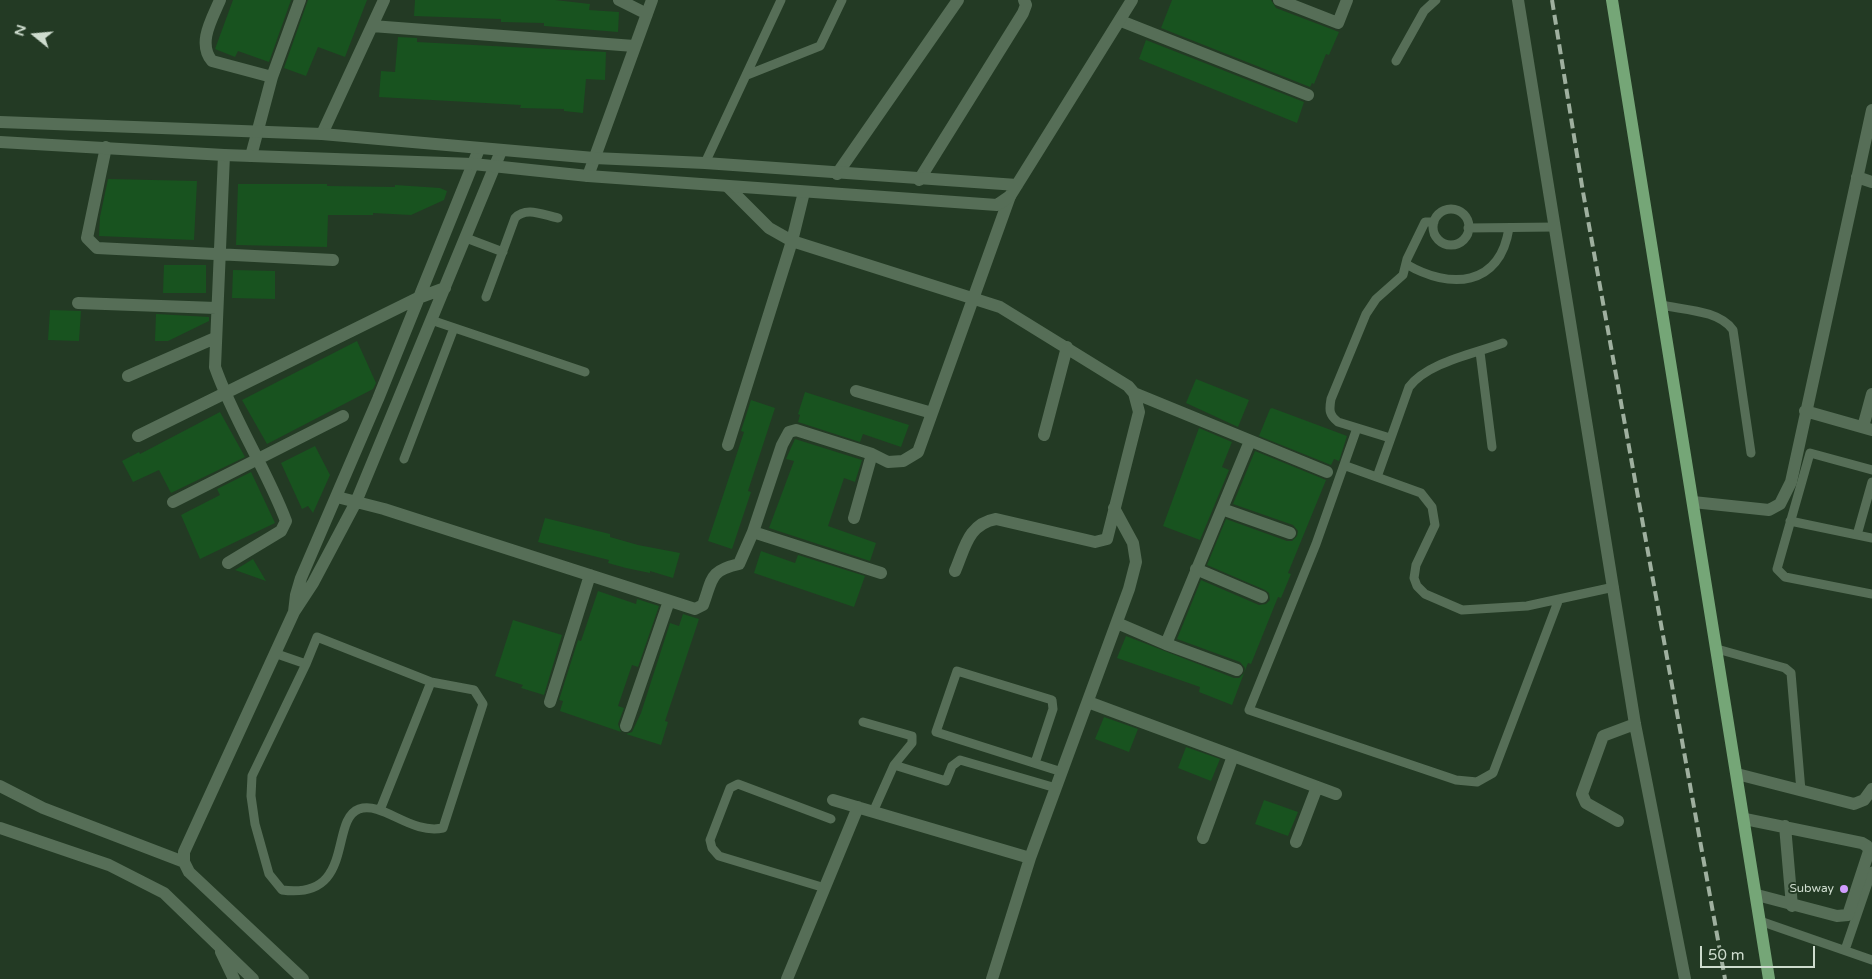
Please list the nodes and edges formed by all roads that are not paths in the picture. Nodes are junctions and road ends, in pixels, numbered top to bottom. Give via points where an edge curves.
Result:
1 (220, 0) edge
2 (300, 0) edge
3 (384, 0) edge
4 (619, 0) edge
5 (652, 0) edge
6 (781, 0) edge
7 (842, 0) edge
8 (958, 0) edge
9 (1024, 0) edge
10 (1132, 0) edge
11 (1279, 0) edge
12 (1347, 0) edge
13 (1436, 0) edge
14 (1518, 0) edge
15 (1612, 0) edge
16 (647, 14) junction
17 (1121, 21) junction
18 (372, 26) junction
19 (634, 46) junction
20 (1396, 61) dead end
21 (747, 75) junction
22 (272, 77) junction
23 (1308, 95) dead end
24 (1872, 112) edge
25 (0, 122) edge
26 (259, 132) junction
27 (322, 134) junction
28 (0, 142) edge
29 (106, 147) junction
30 (479, 149) junction
31 (501, 151) junction
32 (224, 155) junction
33 (251, 156) junction
34 (594, 158) junction
35 (705, 163) junction
36 (472, 164) junction
37 (495, 168) junction
38 (837, 174) junction
39 (588, 176) junction
40 (1857, 177) junction
41 (919, 180) junction
42 (1872, 182) edge
43 (1017, 185) junction
44 (728, 186) junction
45 (804, 192) junction
46 (1010, 196) junction
47 (558, 218) dead end
48 (1434, 222) junction
49 (1555, 227) junction
50 (1468, 228) junction
51 (1509, 228) junction
52 (466, 238) junction
53 (792, 242) junction
54 (503, 252) junction
55 (218, 255) junction
56 (333, 260) dead end
57 (1406, 264) junction
58 (445, 288) junction
59 (486, 297) dead end
60 (418, 298) junction
61 (972, 298) junction
62 (78, 303) dead end
63 (1661, 305) junction
64 (216, 308) junction
65 (432, 320) junction
66 (454, 328) junction
67 (215, 338) junction
68 (1503, 343) dead end
69 (1067, 347) junction
70 (1480, 352) junction
71 (585, 372) dead end
72 (128, 376) dead end
73 (856, 390) dead end
74 (224, 393) junction
75 (1134, 393) junction
76 (1872, 394) edge
77 (1805, 412) junction
78 (932, 413) junction
79 (344, 416) dead end
80 (1357, 428) junction
81 (1867, 429) edge
82 (1044, 435) dead end
83 (138, 436) dead end
84 (1390, 438) junction
85 (1250, 440) junction
86 (728, 445) dead end
87 (1492, 447) dead end
88 (1751, 453) dead end
89 (872, 454) junction
90 (404, 459) dead end
91 (259, 461) junction
92 (1346, 466) junction
93 (1872, 470) edge
94 (1327, 472) dead end
95 (1377, 477) junction
96 (1872, 482) edge
97 (337, 497) junction
98 (174, 502) dead end
99 (356, 502) junction
100 (1693, 502) junction
101 (1780, 504) junction
102 (1114, 508) junction
103 (1222, 509) junction
104 (1793, 509) junction
105 (854, 518) dead end
106 (1790, 521) junction
107 (753, 532) junction
108 (1290, 534) dead end
109 (1857, 535) junction
110 (1872, 538) edge
111 (228, 563) dead end
112 (1196, 569) junction
113 (956, 571) dead end
114 (881, 573) dead end
115 (590, 575) junction
116 (1614, 587) junction
117 (1872, 594) edge
118 (1262, 597) dead end
119 (1559, 599) junction
120 (670, 601) junction
121 (294, 612) junction
122 (1117, 623) junction
123 (1166, 644) junction
124 (1716, 648) junction
125 (277, 654) junction
126 (306, 664) junction
127 (1237, 670) dead end
128 (431, 682) junction
129 (550, 702) dead end
130 (1088, 702) junction
131 (862, 722) dead end
132 (1635, 724) junction
133 (626, 726) dead end
134 (1233, 756) junction
135 (1035, 763) junction
136 (894, 765) junction
137 (1062, 772) junction
138 (1737, 774) junction
139 (0, 786) edge
140 (1317, 787) junction
141 (1056, 788) junction
142 (1872, 789) edge
143 (1801, 791) junction
144 (1336, 794) dead end
145 (834, 800) dead end
146 (858, 807) junction
147 (380, 810) junction
148 (873, 812) junction
149 (831, 819) dead end
150 (1744, 819) junction
151 (1618, 821) dead end
152 (1785, 826) junction
153 (0, 828) edge
154 (1203, 838) dead end
155 (1296, 842) dead end
156 (1030, 858) junction
157 (184, 862) junction
158 (1872, 871) edge
159 (824, 888) junction
160 (1757, 896) junction
161 (1792, 906) junction
162 (1760, 921) junction
163 (216, 944) junction
164 (1845, 950) junction
165 (1872, 960) edge
166 (234, 979) edge
167 (253, 979) edge
168 (303, 979) edge
169 (787, 979) edge
170 (992, 979) edge
171 (1685, 979) edge
172 (1770, 979) edge

1 - 22 street via 205,39 206,54 212,61
2 - 22 street
3 - 18 street
4 - 16 street
5 - 16 street
6 - 21 lane
7 - 21 lane via 820,46
8 - 38 street
9 - 41 street via 1023,13
10 - 17 street
11 - 12 street via 1338,23
13 - 20 lane via 1424,11
14 - 49 street
15 - 63 main road
16 - 19 street
17 - 23 street
17 - 43 street
18 - 19 street
18 - 27 street
19 - 34 street
21 - 35 lane
22 - 26 street
24 - 40 street
25 - 26 street
26 - 27 street
26 - 33 street
27 - 30 street
28 - 29 street
29 - 32 street
29 - 55 street via 87,238 97,248
30 - 31 street
30 - 36 street
31 - 34 street
31 - 37 street
32 - 33 street
32 - 55 street
33 - 36 street
34 - 35 street
34 - 39 street
35 - 38 street
36 - 37 street
36 - 60 street
37 - 39 street
37 - 52 street
38 - 41 street
39 - 44 street
40 - 42 street
40 - 77 street
41 - 43 street
43 - 46 street
44 - 45 street
44 - 53 street via 769,228
45 - 46 street via 979,206 998,205
45 - 53 street
46 - 61 street
47 - 54 lane via 527,211 520,213 515,218
48 - 50 lane via 1443,212 1454,210 1464,215
48 - 50 lane via 1439,241 1450,245 1462,242
48 - 57 lane via 1424,222
49 - 51 lane
49 - 116 street
50 - 51 lane
51 - 57 lane via 1504,246 1492,267 1469,279 1454,281 1430,276
52 - 54 lane
52 - 58 street
53 - 61 street
53 - 86 street
54 - 59 lane
55 - 56 street
55 - 64 street
57 - 80 lane via 1403,275 1376,299 1366,314 1330,399 1332,418
58 - 60 street
58 - 65 street
60 - 74 street
60 - 97 street
61 - 69 street via 1000,307
61 - 78 street
62 - 64 street
63 - 88 lane via 1716,316 1727,321 1733,330
63 - 100 main road
64 - 67 street
65 - 66 lane
65 - 99 street
66 - 71 lane
66 - 90 lane
67 - 72 street
67 - 74 street via 215,367
68 - 70 lane
69 - 75 street
69 - 82 street
70 - 84 lane via 1433,368 1416,378 1409,387
70 - 87 lane
73 - 78 street
74 - 83 street
74 - 91 street
75 - 85 street
75 - 102 street via 1139,412
76 - 81 street
77 - 81 street
77 - 101 street via 1791,482
78 - 89 street via 918,452 903,461 888,462
79 - 91 street
80 - 84 lane
80 - 92 lane
84 - 95 lane
85 - 94 street
85 - 103 street
89 - 105 street
89 - 107 street via 796,430 789,432
91 - 98 street
91 - 111 street via 279,502 285,527
92 - 95 lane
92 - 119 lane via 1249,710 1456,780 1477,782 1493,773
93 - 104 lane via 1810,453
95 - 119 lane via 1421,493 1432,507 1435,524 1416,565 1414,578 1425,594 1462,610 1527,606
96 - 109 lane
97 - 99 street
97 - 121 street via 301,578
99 - 115 street
99 - 121 street
100 - 101 street via 1753,510 1769,510
100 - 124 main road
101 - 104 lane
102 - 113 street via 1107,539 1095,542 996,520 982,522 972,533
102 - 122 street via 1133,543 1136,562
103 - 108 street
103 - 112 street
104 - 106 lane
106 - 109 lane
106 - 117 lane via 1777,570 1780,575
107 - 114 street
107 - 120 street via 739,564 720,568 712,578 703,605 695,609
109 - 110 lane
112 - 118 street
112 - 123 street
115 - 120 street
115 - 129 street
116 - 119 lane
116 - 132 street
120 - 133 street
121 - 125 street
122 - 123 street
122 - 130 street
123 - 127 street
124 - 138 main road
124 - 143 lane via 1785,668 1791,673
125 - 126 lane
125 - 157 street via 184,852
126 - 128 lane via 316,637
126 - 147 lane via 252,776 255,824 269,874 282,890 297,892 314,888 331,874 350,816 360,809
128 - 147 lane
128 - 147 lane via 474,690 483,704 443,828 417,828
130 - 134 street
130 - 137 street
131 - 136 lane via 912,736 912,743
132 - 151 street via 1603,736 1582,794 1586,803
132 - 171 street
134 - 140 street
134 - 154 street
135 - 135 lane via 936,732 957,671 1052,700 1054,709
135 - 137 lane
136 - 141 lane via 946,781 952,766 960,760
136 - 148 lane
137 - 141 street
138 - 143 street
138 - 150 main road
139 - 157 street via 43,808
140 - 144 street
140 - 155 street
141 - 156 street
142 - 143 street via 1864,800 1854,804
145 - 146 street
146 - 148 street
146 - 159 street
148 - 156 street
149 - 159 lane via 738,784 730,788 710,840 719,856
150 - 152 street
150 - 160 main road
152 - 161 street
152 - 161 street via 1862,843 1869,851 1848,915 1837,916
153 - 163 street via 109,864 164,893
156 - 170 street
157 - 168 street via 189,872
158 - 164 lane
159 - 169 street
160 - 161 street
160 - 162 main road
162 - 164 lane
162 - 172 main road
163 - 166 street
163 - 167 street
164 - 165 lane

